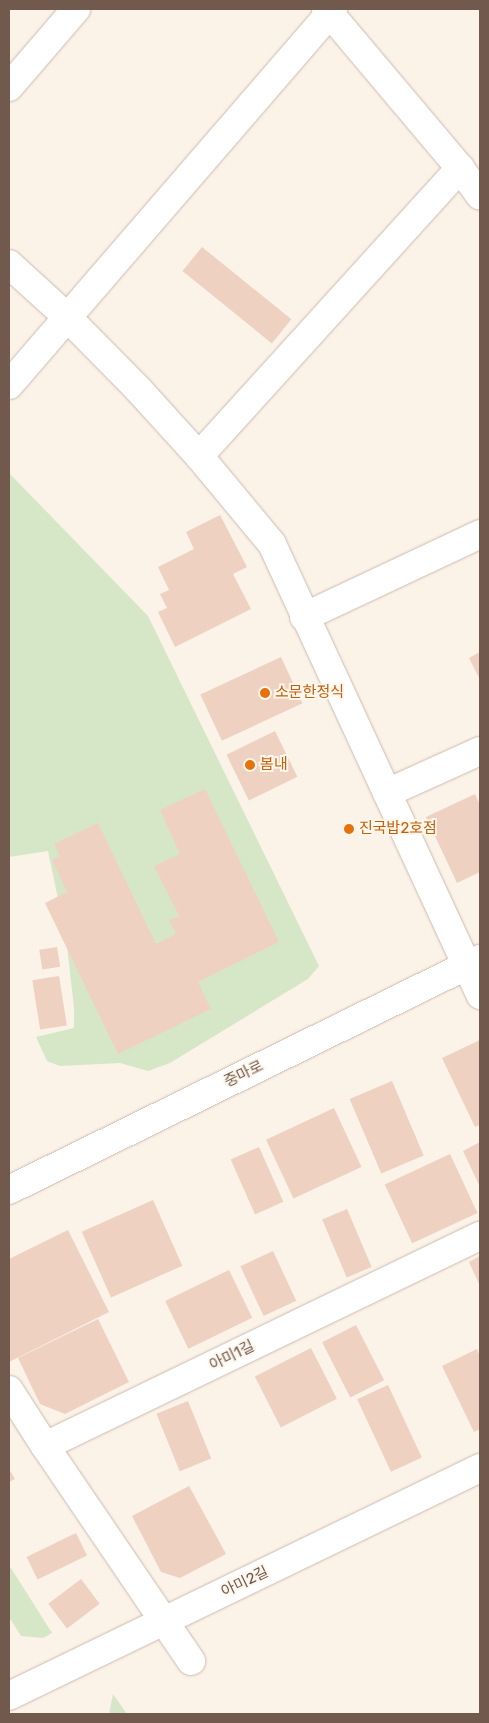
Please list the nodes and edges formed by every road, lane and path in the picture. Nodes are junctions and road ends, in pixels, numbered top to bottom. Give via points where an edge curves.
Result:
1 (76, 9) edge
2 (329, 10) edge
3 (9, 87) edge
4 (460, 168) junction
5 (480, 196) edge
6 (9, 264) edge
7 (68, 317) junction
8 (9, 385) edge
9 (199, 456) junction
10 (480, 534) edge
11 (304, 617) junction
12 (480, 751) edge
13 (388, 793) junction
14 (473, 962) edge
15 (480, 995) edge
16 (9, 1190) edge
17 (480, 1236) edge
18 (9, 1390) edge
19 (45, 1446) junction
20 (480, 1468) edge
21 (162, 1622) junction
22 (190, 1661) dead end
23 (9, 1696) edge

1 - 3 street
2 - 4 street
2 - 7 street
4 - 5 street
4 - 9 street
6 - 7 street
7 - 8 street
7 - 9 street
9 - 11 street via 272,544
10 - 11 street
11 - 13 street
12 - 13 street
13 - 14 street
14 - 15 street
14 - 16 street, 중마로
17 - 19 street, 아미1길
18 - 19 street
19 - 21 street
20 - 21 street, 아미2길
21 - 22 street
21 - 23 street, 아미2길

